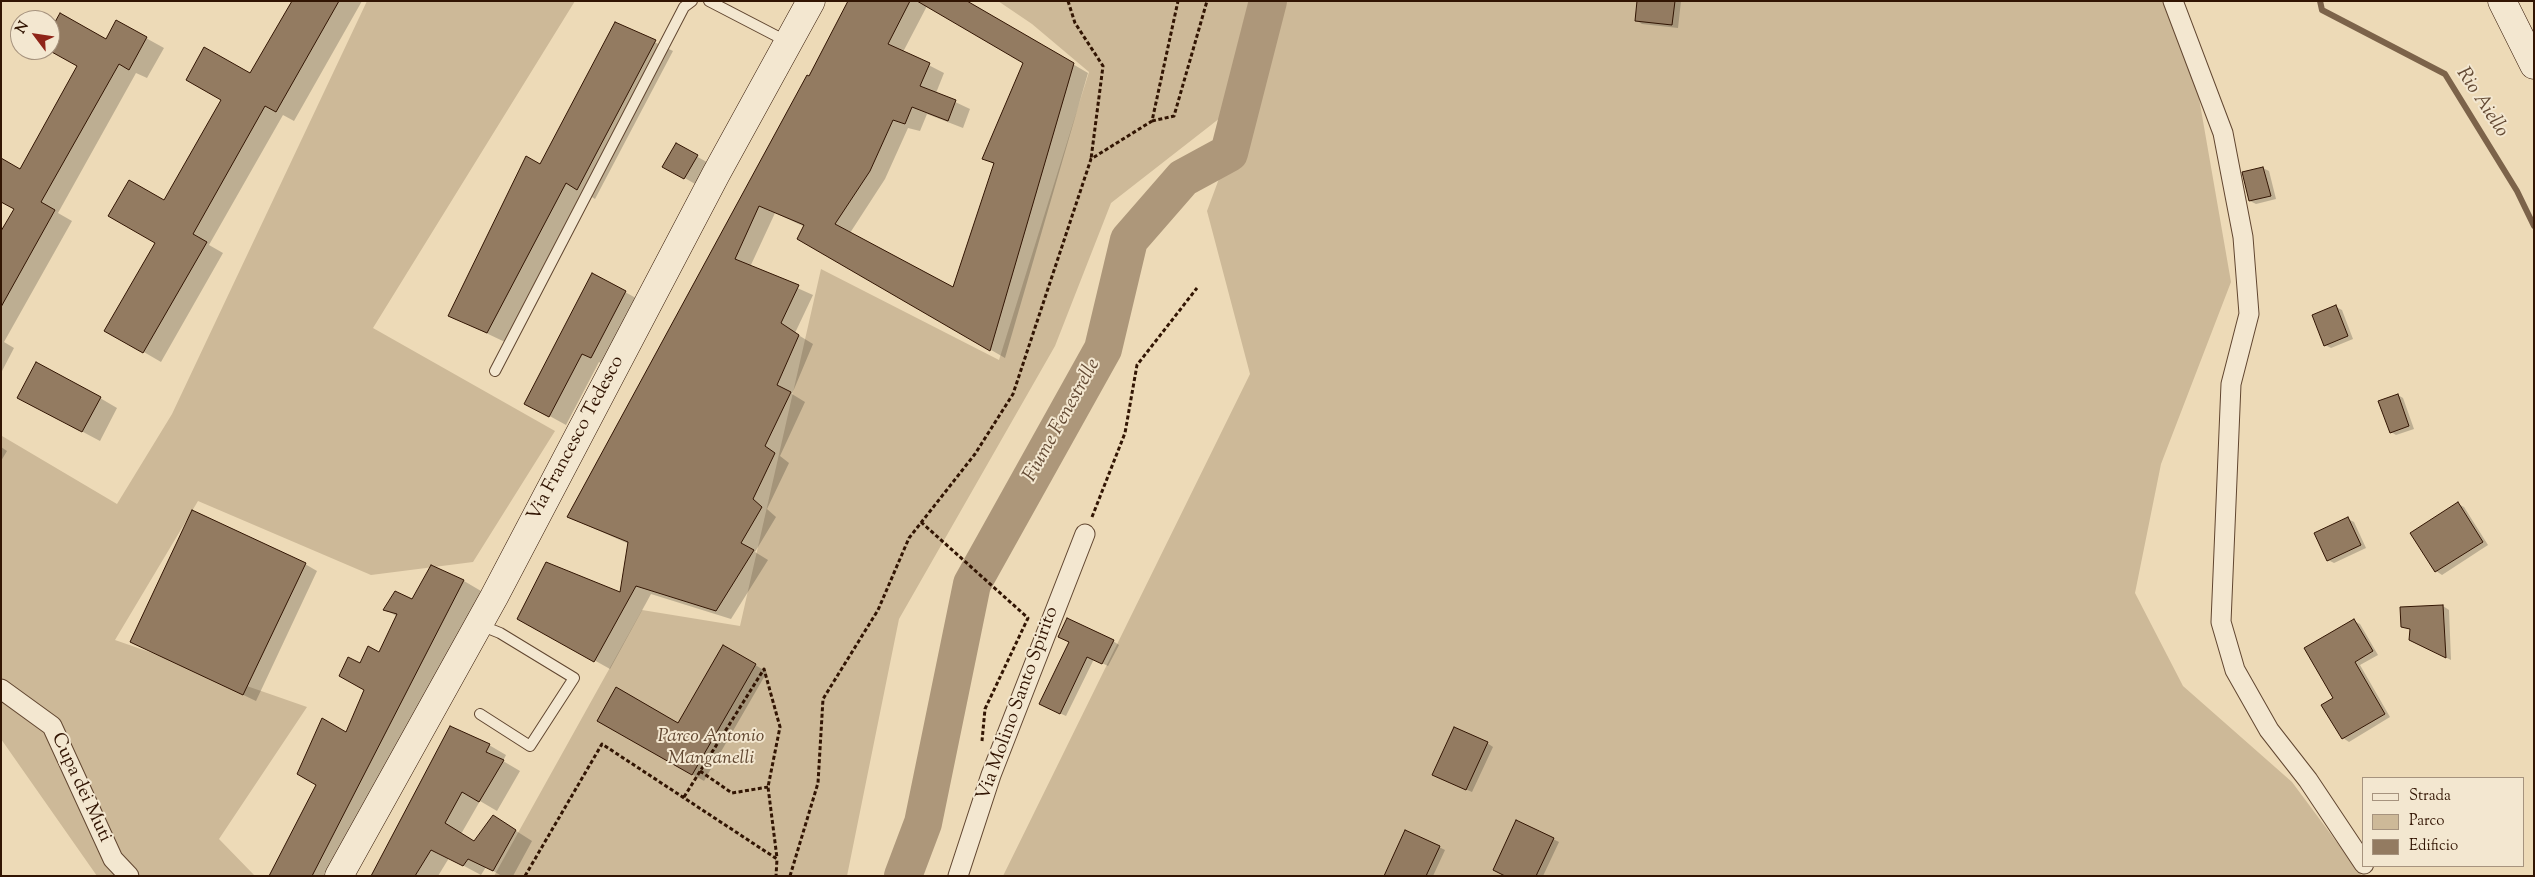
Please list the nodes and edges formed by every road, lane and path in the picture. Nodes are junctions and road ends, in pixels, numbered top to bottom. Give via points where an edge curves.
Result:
1 (692, 1) edge
2 (709, 1) edge
3 (811, 1) edge
4 (1068, 1) edge
5 (1178, 1) edge
6 (1207, 1) edge
7 (2173, 1) edge
8 (2502, 1) edge
9 (790, 42) junction
10 (2534, 65) edge
11 (1152, 121) junction
12 (1091, 160) junction
13 (1197, 288) dead end
14 (495, 372) dead end
15 (921, 522) junction
16 (1085, 534) joint
17 (479, 624) junction
18 (1, 689) edge
19 (480, 714) dead end
20 (700, 771) junction
21 (991, 775) junction
22 (768, 787) junction
23 (684, 797) junction
24 (777, 858) junction
25 (2362, 862) edge
26 (129, 876) edge
27 (339, 876) edge
28 (525, 876) edge
29 (776, 876) edge
30 (790, 876) edge
31 (958, 876) edge

1 - 14 lane via 684,7
2 - 9 lane
3 - 9 street, Via Francesco Tedesco
4 - 12 path via 1075,23 1103,66
5 - 11 path
6 - 11 path via 1174,116
7 - 25 street via 2223,133 2245,256 2249,314 2232,384 2220,622 2235,670 2269,730 2308,780
8 - 10 street
9 - 17 street, Via Francesco Tedesco via 716,174
11 - 12 path
12 - 15 path via 1013,394 975,454
13 - 16 path via 1137,365 1125,433
15 - 21 path via 1028,618 984,709 982,746
15 - 30 path via 908,538 878,610 823,699 818,783
16 - 21 street, Via Molino Santo Spirito
17 - 19 lane via 500,633 574,678 530,746
17 - 27 street, Via Francesco Tedesco
18 - 26 street, Cupa dei Muti via 52,726 113,859
20 - 22 path via 732,793
20 - 22 path via 764,669 780,727
20 - 23 path
21 - 31 street, Via Molino Santo Spirito
22 - 24 path
23 - 24 path
23 - 28 path via 602,744
24 - 29 path

